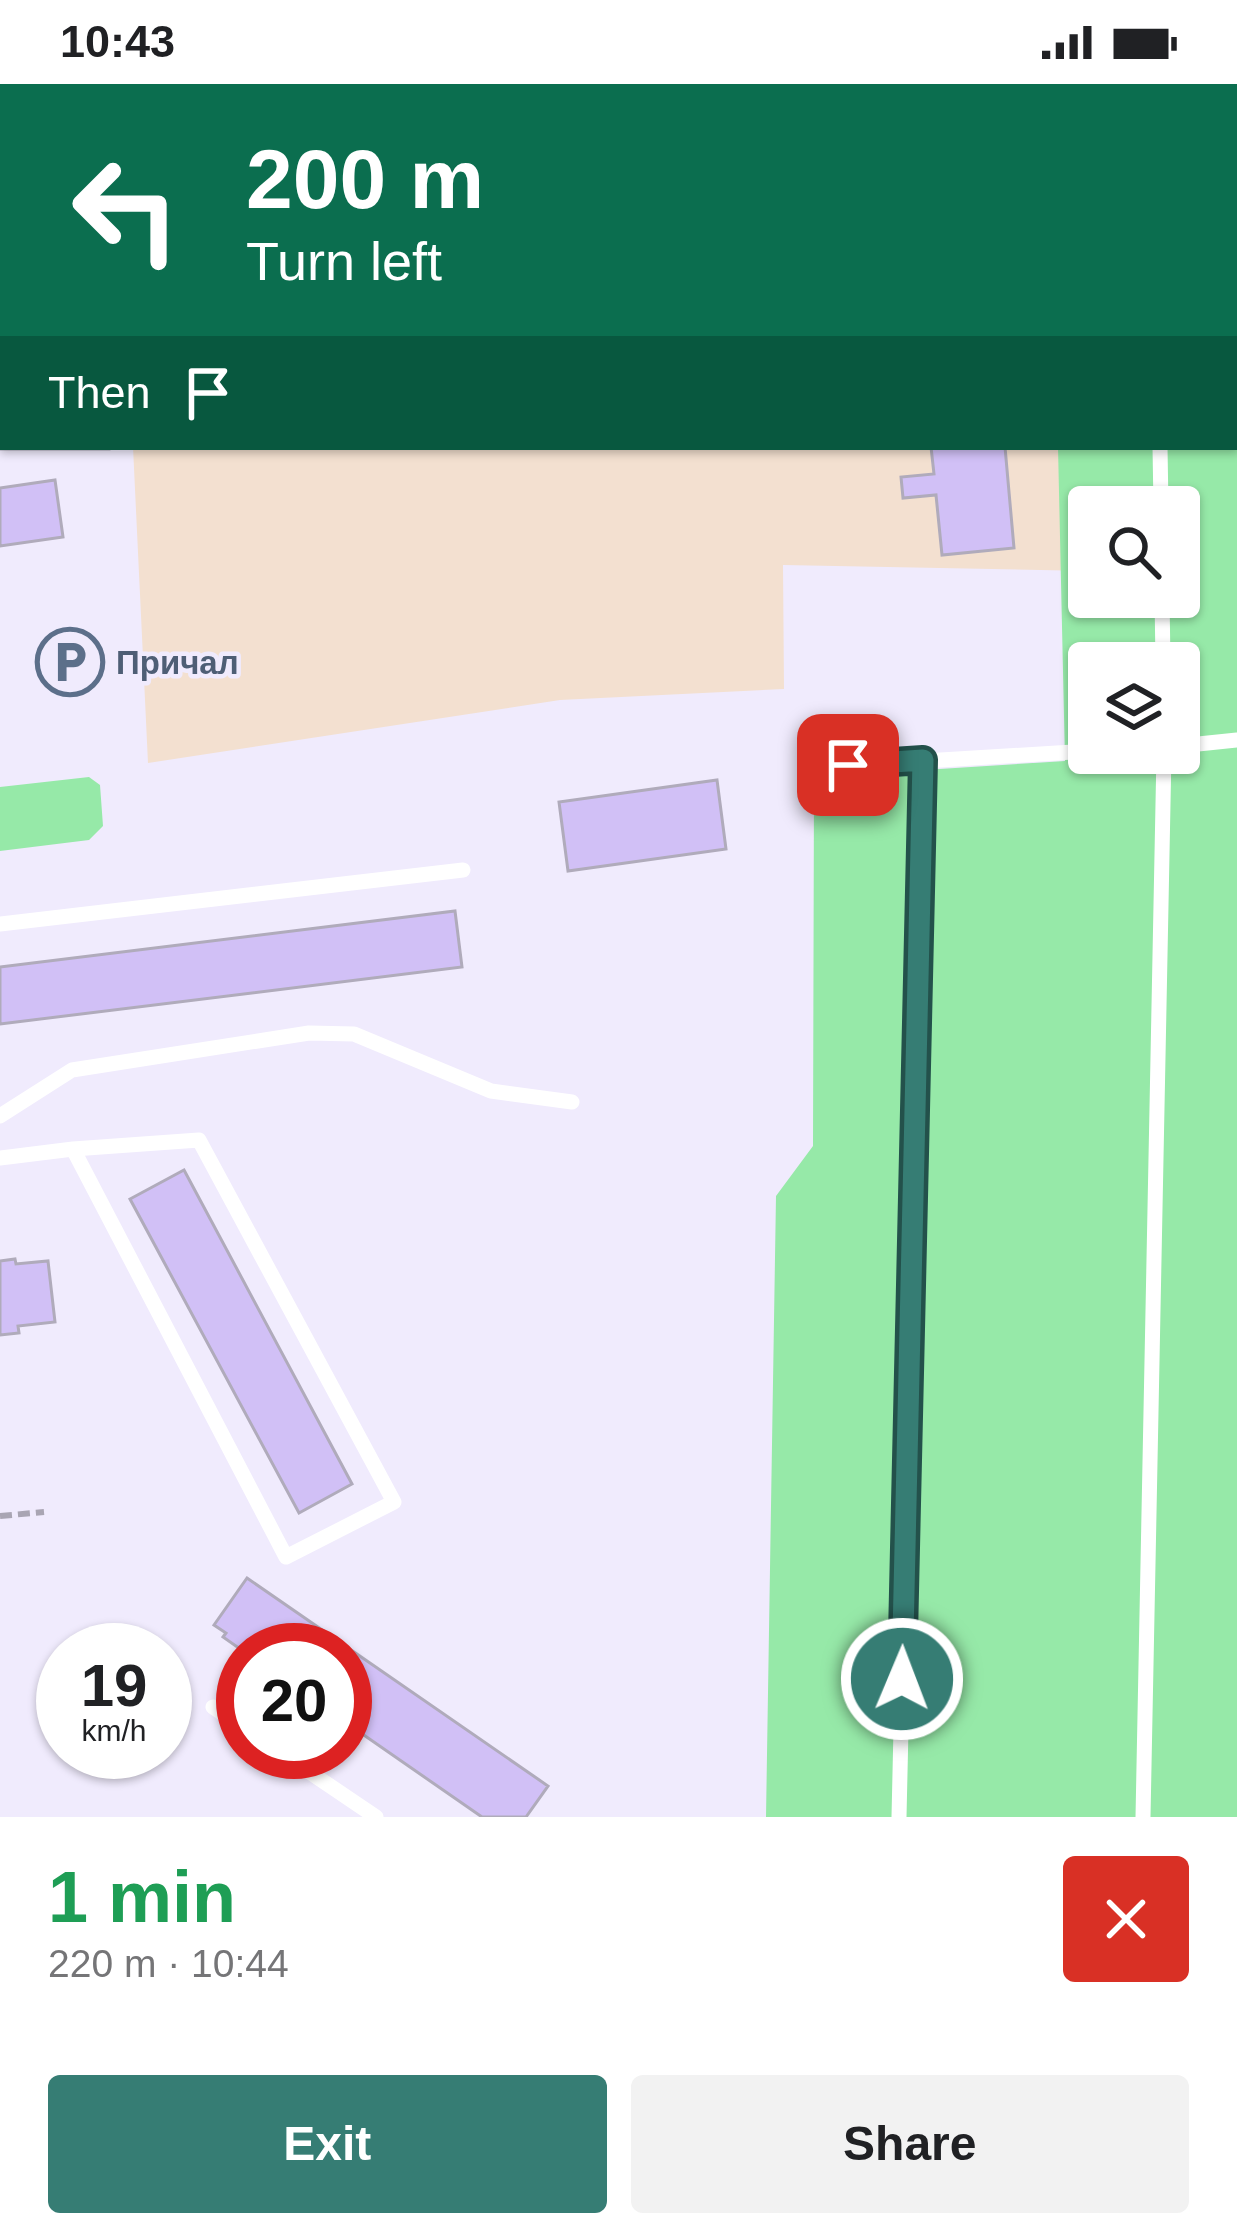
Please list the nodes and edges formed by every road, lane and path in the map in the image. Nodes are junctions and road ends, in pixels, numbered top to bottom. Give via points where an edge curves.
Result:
1 (1160, 450) edge
2 (1161, 486) edge
3 (1237, 740) edge
4 (1200, 744) edge
5 (1068, 752) edge
6 (923, 760) junction
7 (810, 768) dead end
8 (1164, 774) edge
9 (463, 870) dead end
10 (0, 924) edge
11 (572, 1102) dead end
12 (0, 1116) edge
13 (73, 1149) junction
14 (0, 1158) edge
15 (44, 1512) dead end
16 (0, 1516) edge
17 (213, 1707) dead end
18 (216, 1709) edge
19 (320, 1779) edge
20 (376, 1817) edge
21 (899, 1817) edge
22 (1143, 1817) edge

1 - 2 lane
3 - 4 lane
5 - 6 lane
6 - 7 lane
6 - 21 lane
8 - 22 lane
9 - 10 lane
11 - 12 lane via 491,1091 355,1034 309,1033 72,1070
13 - 13 lane via 286,1557 394,1502 199,1140
13 - 14 lane
15 - 16 path
17 - 18 lane
19 - 20 lane

